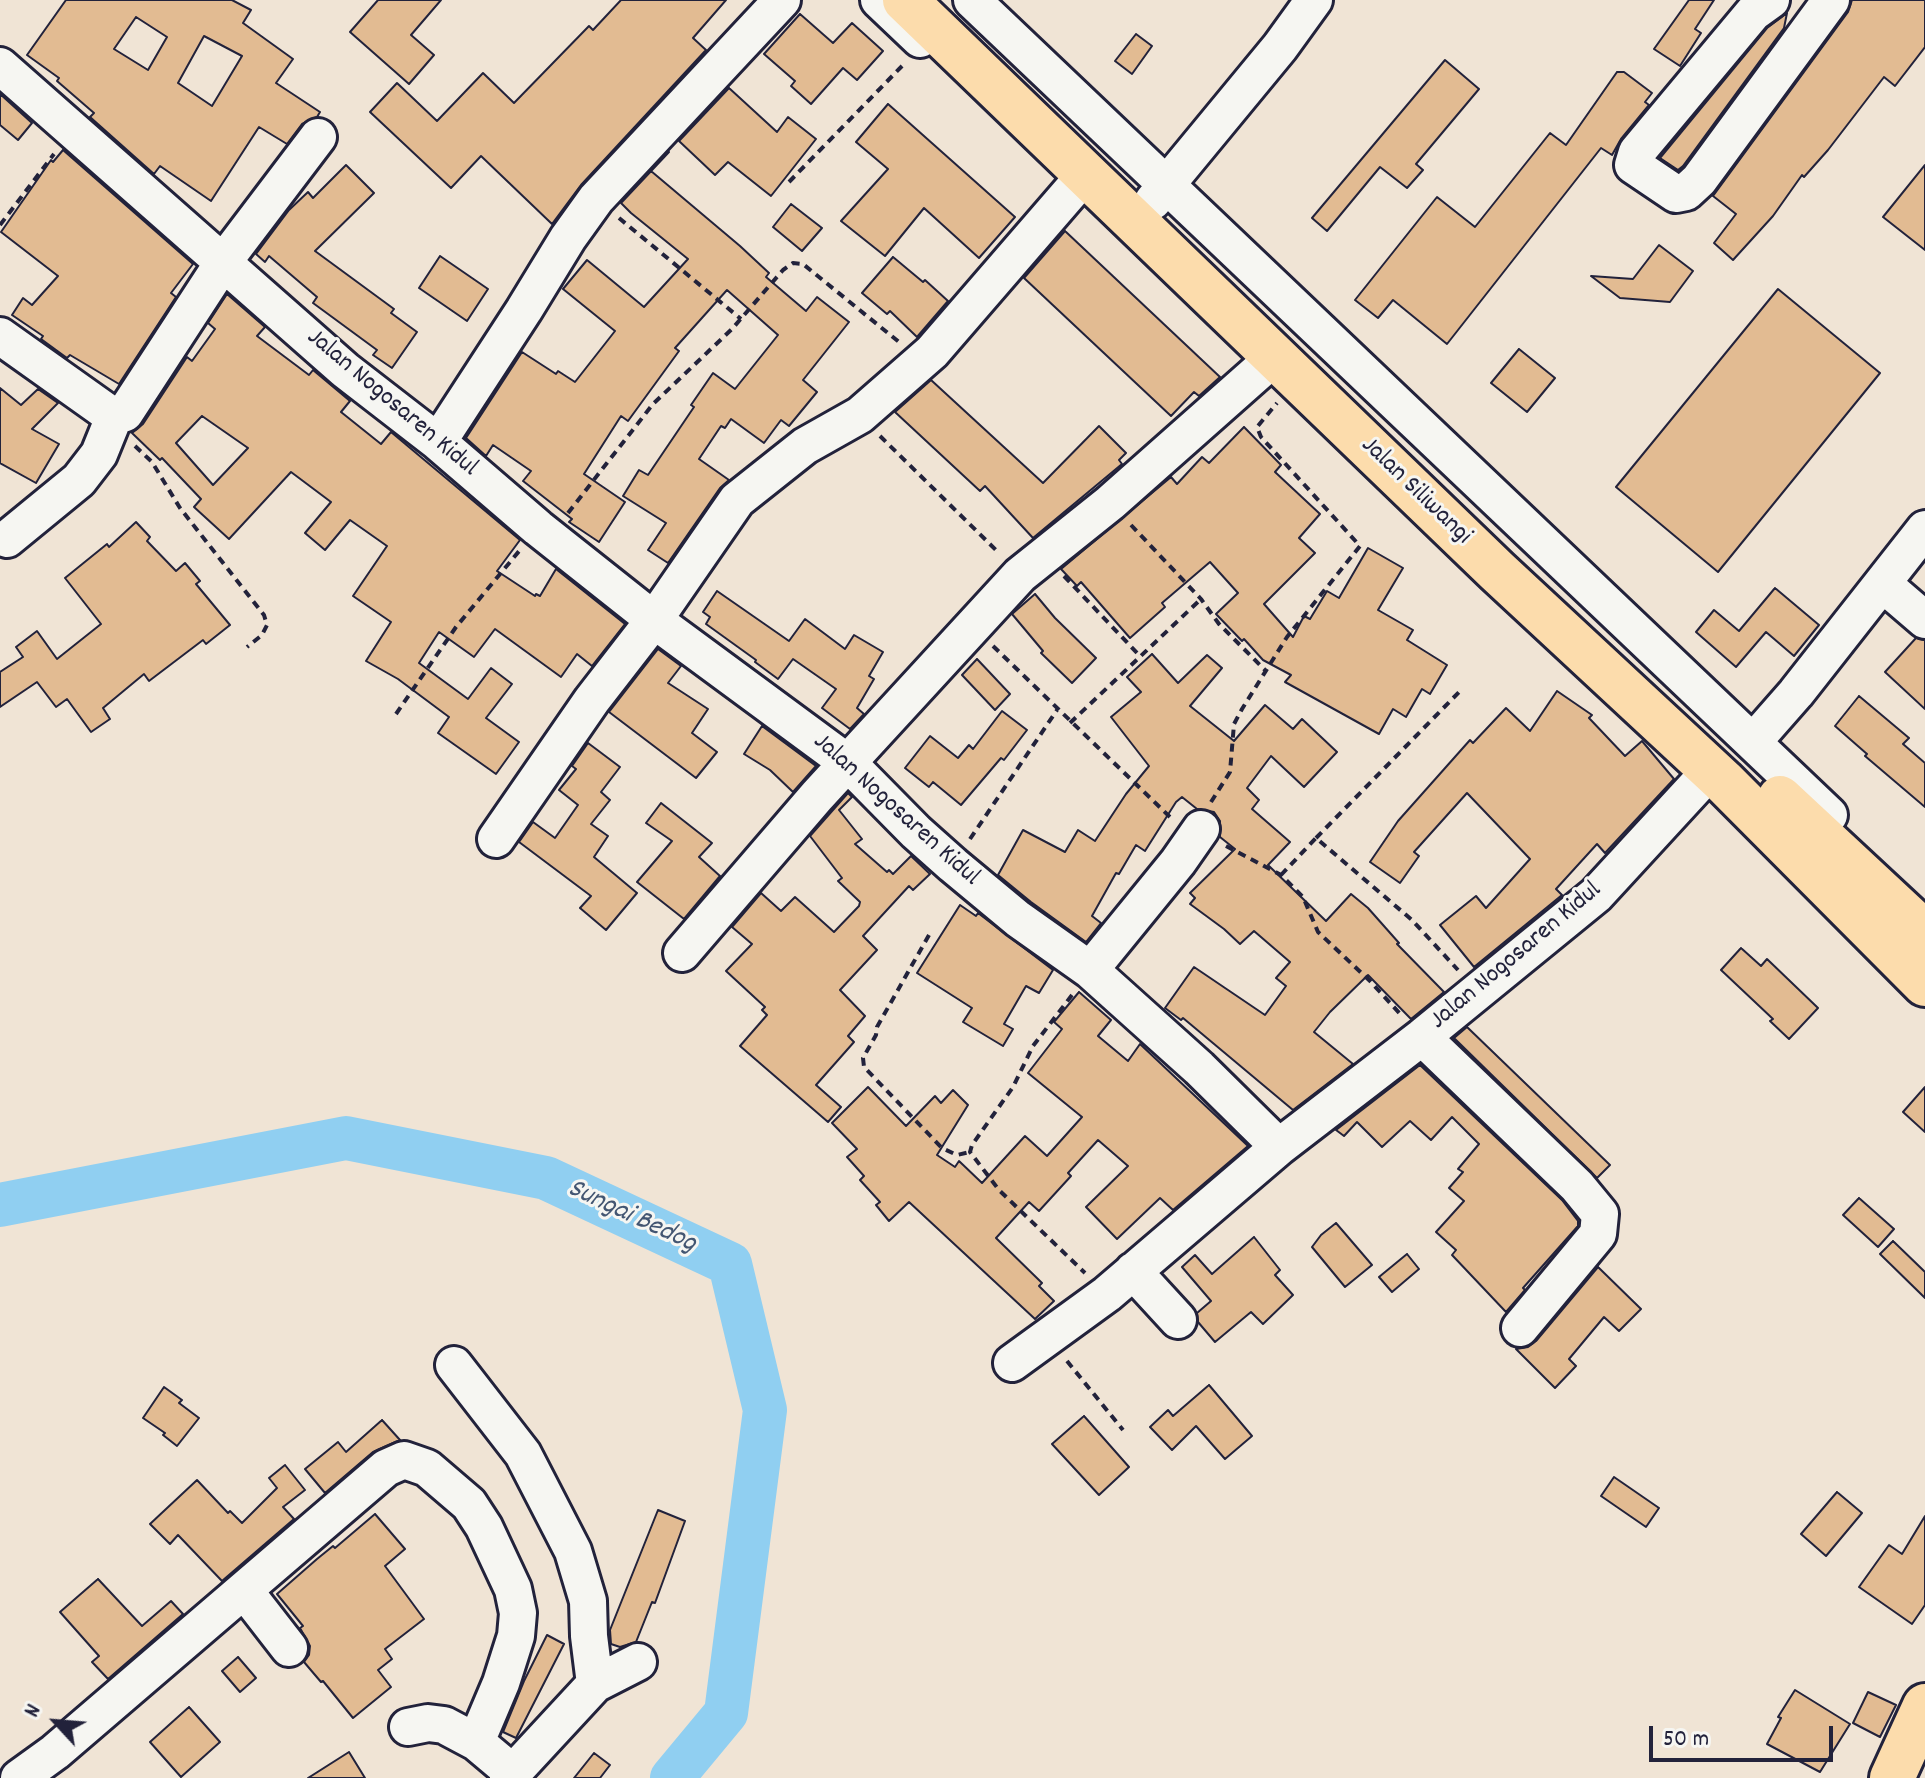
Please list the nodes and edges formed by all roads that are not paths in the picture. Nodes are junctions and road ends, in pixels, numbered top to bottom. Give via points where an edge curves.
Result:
1 (782, 0) edge
2 (1314, 0) edge
3 (1771, 0) edge
4 (1831, 0) edge
5 (946, 16) edge
6 (0, 66) edge
7 (318, 137) dead end
8 (1072, 190) junction
9 (1159, 193) junction
10 (224, 261) junction
11 (0, 336) edge
12 (1272, 383) junction
13 (113, 422) junction
14 (438, 442) junction
15 (1925, 529) edge
16 (7, 539) dead end
17 (1883, 584) junction
18 (654, 620) junction
19 (1925, 620) edge
20 (1753, 742) junction
21 (848, 763) junction
22 (1699, 783) junction
23 (1201, 829) road end
24 (496, 839) dead end
25 (1925, 910) edge
26 (1925, 933) edge
27 (682, 953) dead end
28 (1090, 970) junction
29 (1925, 984) edge
30 (1925, 999) edge
31 (1422, 1037) junction
32 (1279, 1147) junction
33 (1120, 1283) junction
34 (1178, 1320) dead end
35 (1520, 1328) dead end
36 (1012, 1363) dead end
37 (454, 1365) dead end
38 (244, 1590) junction
39 (289, 1648) dead end
40 (638, 1662) dead end
41 (595, 1684) junction
42 (1925, 1706) edge
43 (408, 1727) dead end
44 (476, 1742) junction
45 (510, 1775) edge
46 (19, 1778) edge
47 (1892, 1778) edge

1 - 14 street via 596,199
2 - 9 street
3 - 4 street via 1753,13 1637,152 1633,165 1676,194 1699,180
5 - 8 street
5 - 9 main road, Jalan Siliwangi
5 - 29 main road, Jalan Siliwangi via 1497,571 1723,781
6 - 10 street, Jalan Nogosaren Kidul
7 - 10 street
8 - 12 street
8 - 18 street via 922,361 860,415 805,446 737,500
9 - 20 street
9 - 26 main road, Jalan Siliwangi via 1704,727
10 - 13 street via 131,407
10 - 14 street, Jalan Nogosaren Kidul via 345,370
11 - 13 street
12 - 21 street via 1032,565
12 - 22 street via 1499,602
13 - 16 street via 99,454 79,480
14 - 18 street, Jalan Nogosaren Kidul
15 - 17 street
17 - 19 street
17 - 20 street
18 - 21 street, Jalan Nogosaren Kidul
18 - 24 street
20 - 25 street
21 - 27 street
21 - 28 street, Jalan Nogosaren Kidul via 953,865
22 - 30 street
22 - 31 street, Jalan Nogosaren Kidul via 1596,895
23 - 28 street
28 - 32 street, Jalan Nogosaren Kidul
31 - 32 street, Jalan Nogosaren Kidul
31 - 35 street via 1600,1214 1598,1234
32 - 33 street
33 - 34 street
33 - 36 street
37 - 41 street via 523,1454 573,1551 588,1601
38 - 39 street
38 - 44 street via 390,1465 404,1460 427,1468 469,1504 484,1527 513,1589 518,1613 509,1662
38 - 46 street
40 - 41 street
41 - 45 street
42 - 47 main road
43 - 44 street via 444,1725
44 - 45 street

